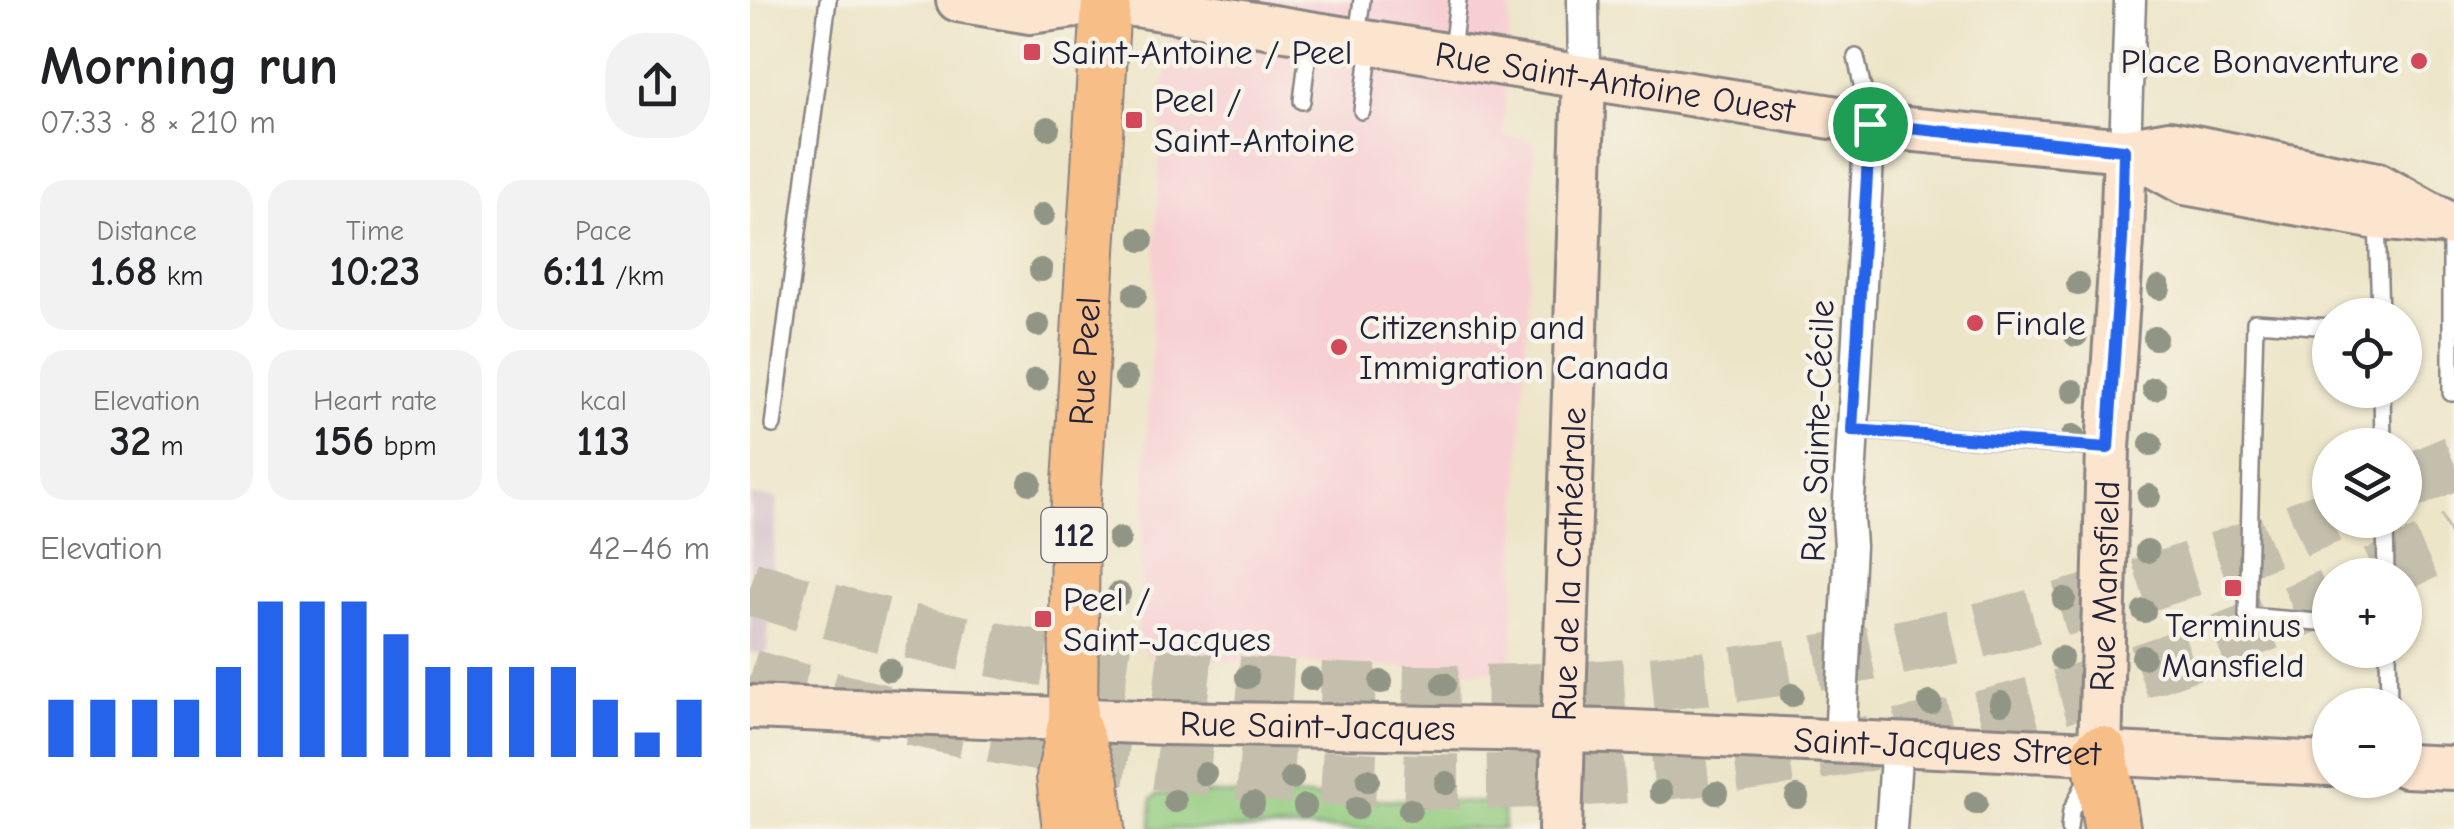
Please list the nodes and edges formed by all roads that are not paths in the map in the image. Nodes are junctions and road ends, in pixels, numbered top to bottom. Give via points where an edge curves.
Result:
1 (828, 0) edge
2 (958, 0) edge
3 (1105, 0) edge
4 (1458, 0) edge
5 (1583, 0) edge
6 (2124, 7) edge
7 (1363, 27) edge
8 (1310, 32) junction
9 (1452, 55) junction
10 (1856, 56) dead end
11 (1584, 78) junction
12 (1302, 101) dead end
13 (1362, 111) dead end
14 (1870, 124) junction
15 (2124, 150) junction
16 (2377, 201) junction
17 (2452, 225) edge
18 (2380, 298) edge
19 (2312, 326) edge
20 (2454, 393) edge
21 (773, 425) dead end
22 (1852, 430) junction
23 (2108, 448) junction
24 (2312, 621) edge
25 (750, 707) edge
26 (1073, 720) junction
27 (1564, 730) junction
28 (1840, 741) junction
29 (1897, 743) junction
30 (2100, 754) junction
31 (2312, 763) edge
32 (2422, 767) edge
33 (2454, 768) edge
34 (1067, 829) edge
35 (1100, 829) edge
36 (1560, 829) edge
37 (1892, 829) edge
38 (2069, 829) edge
39 (2112, 829) edge

1 - 21 lane
2 - 3 main road, Rue Saint-Antoine Ouest via 1030,12
3 - 8 main road, Rue Saint-Antoine Ouest
3 - 26 main road, Rue Peel / 112 via 1074,517
4 - 9 lane
5 - 11 street, Rue de la Cathédrale
6 - 15 street, Rue Mansfield
7 - 8 main road, Rue Saint-Antoine Ouest
7 - 9 main road, Rue Saint-Antoine Ouest
7 - 13 lane
8 - 12 lane
9 - 11 main road, Rue Saint-Antoine Ouest
10 - 14 lane
11 - 14 main road, Rue Saint-Antoine Ouest
11 - 27 main road, Rue de la Cathédrale
14 - 15 main road, Rue Saint-Antoine Ouest
14 - 22 street, Rue Sainte-Cécile
15 - 16 main road, Rue Saint-Antoine Ouest via 2185,183
15 - 23 main road, Rue Mansfield
16 - 17 main road, Rue Saint-Antoine Ouest
16 - 18 lane
17 - 20 lane
19 - 24 lane via 2255,322 2247,616
22 - 23 lane
22 - 28 street, Rue Sainte-Cécile
23 - 30 main road, Rue Mansfield
25 - 26 main road
26 - 27 main road, Rue Saint-Jacques
26 - 34 main road, Rue Peel / 112 via 1060,777
26 - 35 main road, Rue Peel / 112 via 1095,782
27 - 28 main road, Saint-Jacques Street
27 - 36 main road, Rue de la Cathédrale
28 - 29 main road, Saint-Jacques Street
29 - 30 main road, Saint-Jacques Street
29 - 37 street
30 - 31 main road, Saint-Jacques Street
30 - 38 lane via 2071,811
30 - 39 highway
32 - 33 main road

